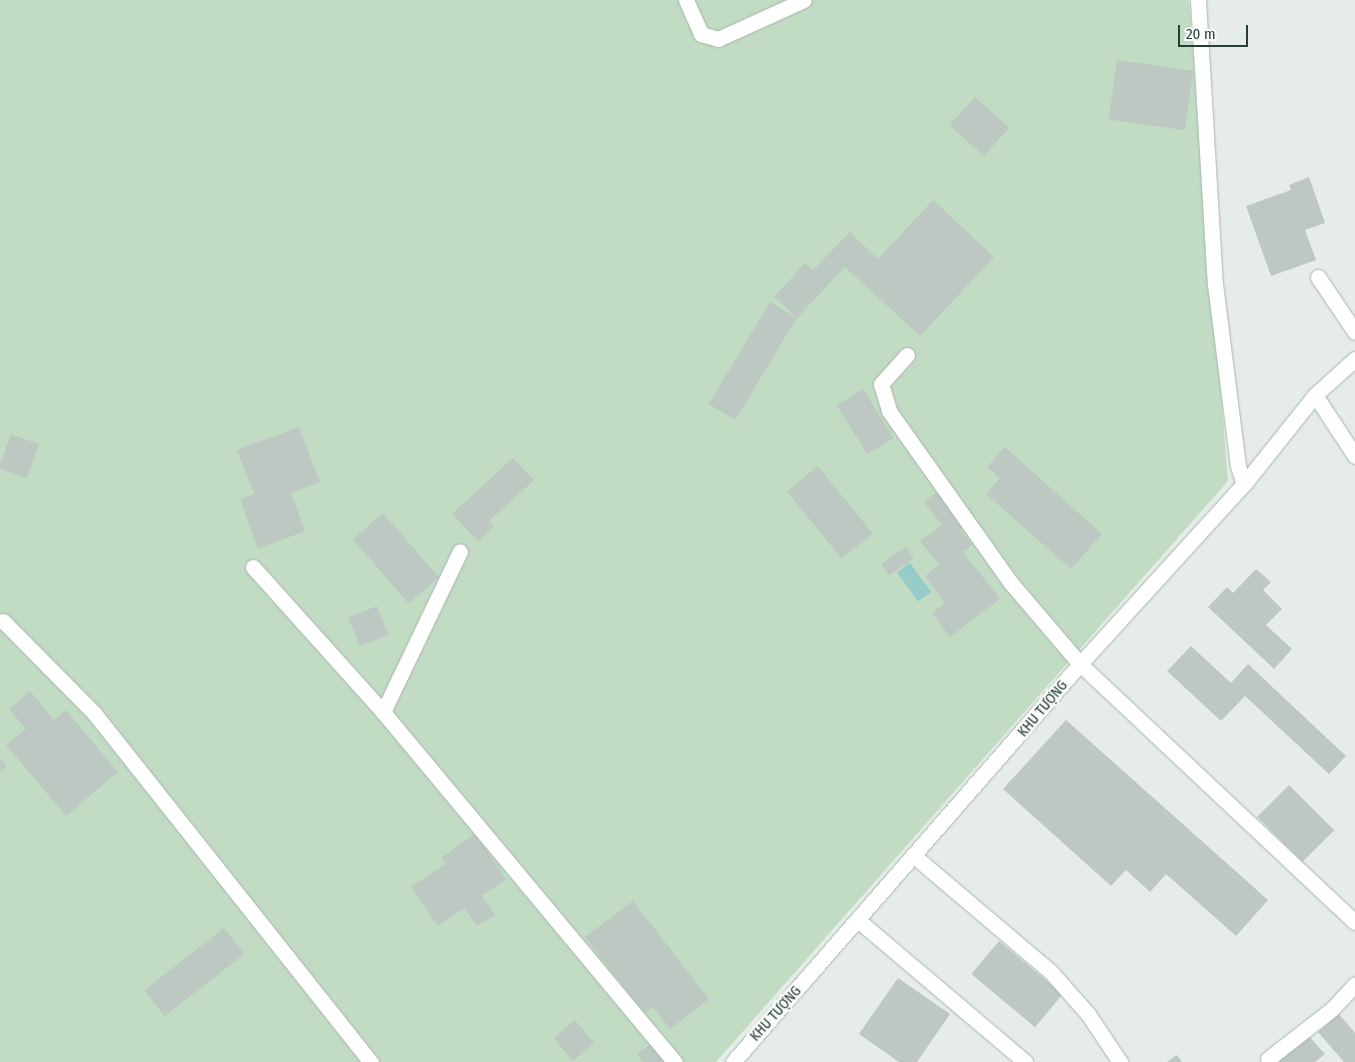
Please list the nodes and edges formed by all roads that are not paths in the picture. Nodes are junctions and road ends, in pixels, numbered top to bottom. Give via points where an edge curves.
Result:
1 (686, 0) edge
2 (804, 0) edge
3 (1198, 0) edge
4 (1318, 277) dead end
5 (1355, 332) edge
6 (907, 355) dead end
7 (1355, 359) edge
8 (1315, 395) junction
9 (1355, 456) edge
10 (1244, 484) junction
11 (460, 551) dead end
12 (252, 567) dead end
13 (3, 621) dead end
14 (1080, 664) junction
15 (383, 712) junction
16 (913, 855) junction
17 (859, 921) junction
18 (1355, 922) edge
19 (1355, 984) edge
20 (1268, 1059) dead end
21 (371, 1062) edge
22 (675, 1062) edge
23 (733, 1062) edge
24 (1025, 1062) edge
25 (1120, 1062) edge

1 - 2 street via 701,34 718,39
3 - 10 street via 1215,284 1238,466
4 - 5 street
6 - 14 street via 881,384 889,411 1011,583
7 - 8 street, KHU TƯỢNG
8 - 9 street
8 - 10 street, KHU TƯỢNG
10 - 14 street, KHU TƯỢNG
11 - 15 street
12 - 15 street
13 - 21 street via 94,713
14 - 16 street, KHU TƯỢNG
14 - 18 street
15 - 22 street
16 - 17 street, KHU TƯỢNG
16 - 25 street via 1050,971 1088,1014
17 - 23 street, KHU TƯỢNG
17 - 24 street
19 - 20 street via 1332,1008

